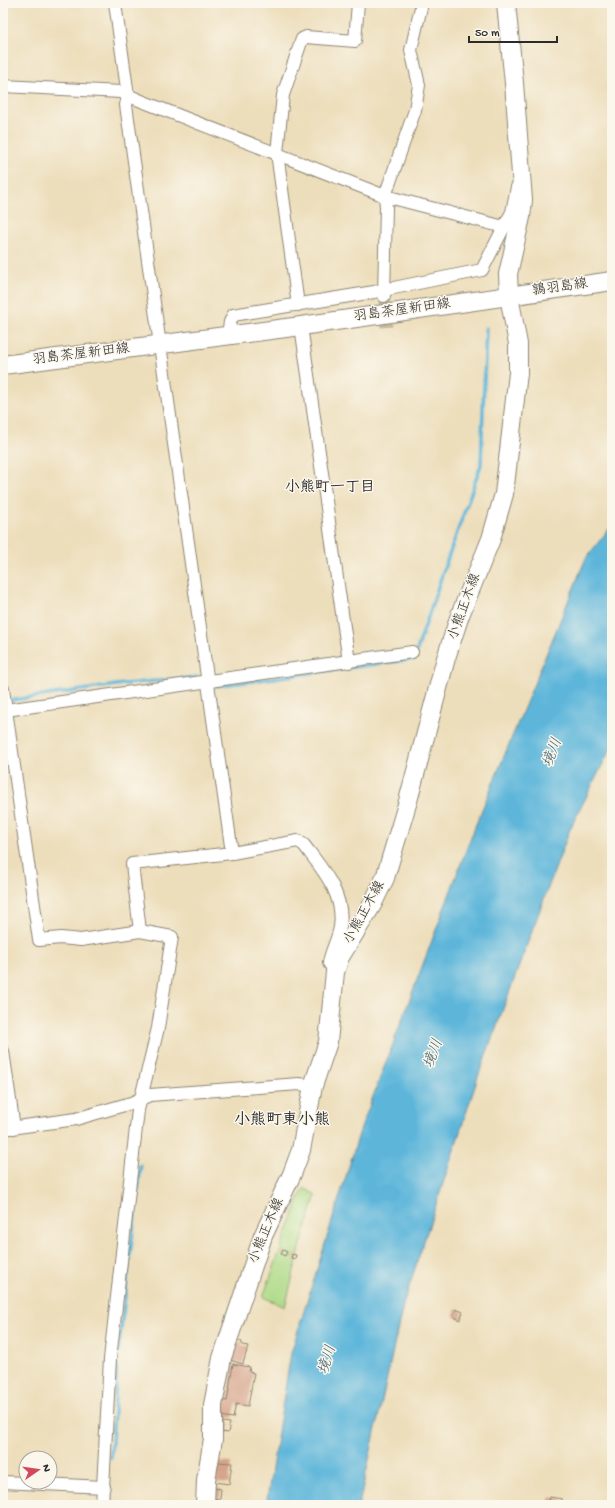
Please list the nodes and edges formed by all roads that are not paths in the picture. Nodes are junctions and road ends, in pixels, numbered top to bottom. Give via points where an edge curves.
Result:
1 (115, 3) edge
2 (358, 3) edge
3 (422, 3) edge
4 (504, 5) edge
5 (3, 86) edge
6 (128, 96) junction
7 (277, 153) junction
8 (520, 170) junction
9 (385, 196) junction
10 (504, 228) junction
11 (612, 281) edge
12 (383, 293) junction
13 (509, 296) junction
14 (298, 305) junction
15 (301, 326) junction
16 (228, 335) junction
17 (161, 345) junction
18 (3, 365) edge
19 (412, 652) dead end
20 (349, 662) junction
21 (208, 681) junction
22 (3, 689) edge
23 (6, 710) junction
24 (232, 853) junction
25 (140, 932) junction
26 (335, 972) junction
27 (3, 1051) edge
28 (312, 1086) junction
29 (141, 1098) junction
30 (8, 1129) edge
31 (3, 1482) edge
32 (104, 1487) junction
33 (102, 1505) edge
34 (205, 1505) edge

1 - 6 street
2 - 7 street via 355,41 306,37 302,39 283,95
3 - 9 street via 411,50 419,85 415,110
4 - 8 main road via 514,83
5 - 6 street via 121,92
6 - 7 street
6 - 17 street via 126,105
7 - 9 street
7 - 14 street
8 - 10 street via 512,212
8 - 13 main road via 523,200 508,274
9 - 10 street
9 - 12 street
10 - 12 street via 482,270
11 - 13 main road, 鶉羽島線
12 - 14 street
13 - 15 main road, 羽島茶屋新田線
13 - 26 main road, 小熊正木線 via 518,344 518,366 504,494 491,539 460,615 446,658 385,878 372,905 340,957
14 - 16 street via 233,315
15 - 16 main road, 羽島茶屋新田線
15 - 20 street
16 - 17 main road, 羽島茶屋新田線
17 - 18 main road, 羽島茶屋新田線
17 - 21 street
19 - 20 street
20 - 21 street
21 - 23 street
21 - 24 street
22 - 23 street
23 - 25 street via 39,940 82,940
24 - 25 street via 132,864
24 - 26 street via 298,841 304,845 335,889 341,910 340,927 329,963
25 - 29 street via 172,937 158,1028
26 - 28 main road, 小熊正木線 via 328,1042
27 - 30 street
28 - 29 street via 299,1084 150,1095
28 - 34 main road, 小熊正木線 via 301,1150 263,1236 222,1358 213,1405 213,1439 206,1480
29 - 30 street via 76,1119
29 - 32 street via 110,1359
31 - 32 street
32 - 33 street

